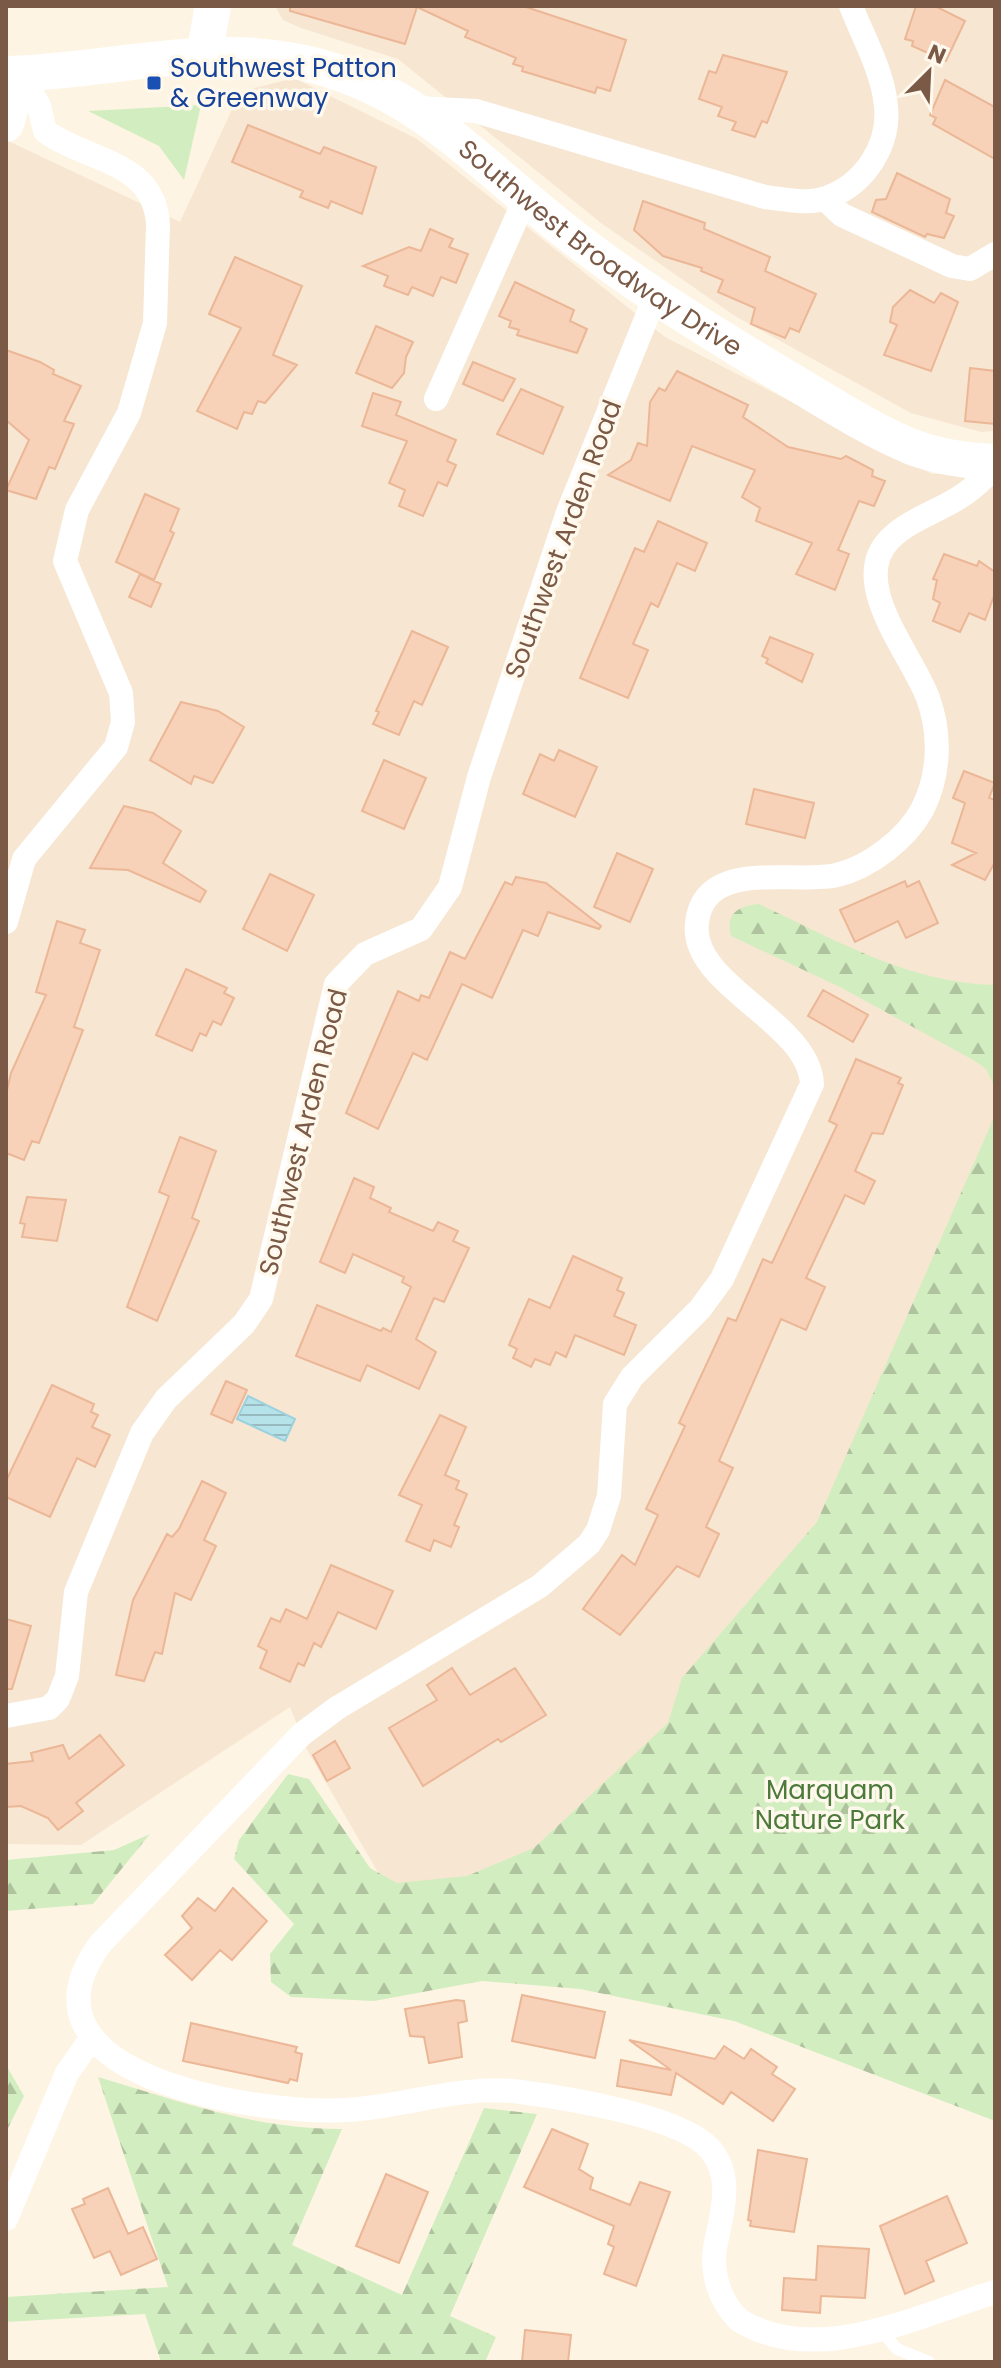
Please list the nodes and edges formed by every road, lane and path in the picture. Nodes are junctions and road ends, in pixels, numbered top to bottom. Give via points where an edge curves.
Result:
1 (213, 6) edge
2 (851, 6) edge
3 (204, 55) junction
4 (13, 74) edge
5 (416, 108) junction
6 (6, 124) edge
7 (525, 199) junction
8 (825, 199) junction
9 (995, 254) edge
10 (655, 297) junction
11 (436, 399) dead end
12 (995, 465) edge
13 (6, 922) edge
14 (6, 1716) edge
15 (91, 2039) junction
16 (6, 2219) edge
17 (995, 2292) edge
18 (887, 2337) junction
19 (929, 2362) edge

1 - 3 street
2 - 8 street via 884,94 885,128 858,181
3 - 4 street, Southwest Broadway Drive
3 - 5 street, Southwest Broadway Drive via 261,55 314,65
4 - 6 street
4 - 13 street via 39,106 45,131 147,185 158,224 155,323 129,413 77,510 65,561 121,693 123,722 116,747 24,859
5 - 7 street, Southwest Broadway Drive
5 - 8 street via 476,111 765,197
7 - 10 street, Southwest Broadway Drive
7 - 11 street
8 - 9 street via 842,215 952,266 970,269
10 - 12 street, Southwest Broadway Drive via 891,437 937,455
10 - 14 street, Southwest Arden Road via 568,512 479,777 450,887 421,929 365,954 336,984 261,1299 244,1324 166,1399 142,1433 76,1592 67,1676 58,1699 49,1708
12 - 15 street via 963,495 890,539 875,568 885,614 921,681 934,721 936,771 921,811 892,844 853,871 817,878 736,880 712,892 698,915 701,951 806,1059 812,1084 722,1279 700,1309 632,1377 615,1404 609,1496 598,1530 578,1557 540,1586 302,1734 92,1956 79,1981 78,1996 81,2025
15 - 16 street via 67,2073
15 - 18 street via 120,2061 181,2088 289,2108 346,2111 510,2091 672,2124 708,2147 724,2178 715,2270 734,2315 777,2344 827,2347
17 - 18 street
18 - 19 lane via 897,2349

